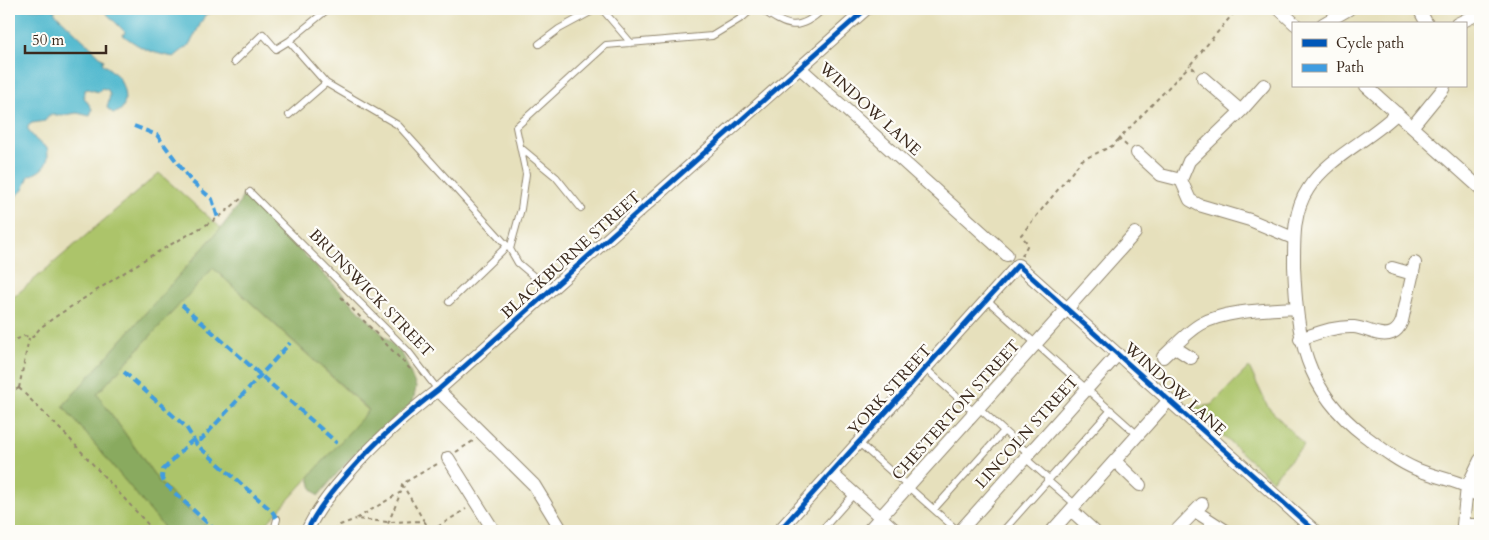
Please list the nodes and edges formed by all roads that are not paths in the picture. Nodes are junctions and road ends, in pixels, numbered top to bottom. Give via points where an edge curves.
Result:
1 (328, 9) edge
2 (596, 9) edge
3 (602, 9) edge
4 (752, 9) edge
5 (760, 9) edge
6 (823, 9) edge
7 (866, 9) edge
8 (1279, 9) edge
9 (1349, 9) edge
10 (1419, 9) edge
11 (1480, 13) edge
12 (1293, 22) edge
13 (1326, 22) edge
14 (1426, 22) edge
15 (1461, 22) edge
16 (289, 41) junction
17 (631, 43) junction
18 (539, 44) dead end
19 (234, 62) dead end
20 (800, 68) junction
21 (1203, 78) road end
22 (326, 82) junction
23 (1264, 86) dead end
24 (1368, 88) edge
25 (1443, 88) edge
26 (1240, 111) junction
27 (1396, 113) junction
28 (289, 115) dead end
29 (1412, 127) junction
30 (521, 148) junction
31 (1137, 153) road end
32 (1181, 180) junction
33 (1480, 188) edge
34 (250, 192) dead end
35 (581, 208) dead end
36 (1135, 233) dead end
37 (1294, 238) junction
38 (509, 247) junction
39 (1007, 255) dead end
40 (1018, 265) joint
41 (1392, 268) dead end
42 (550, 290) junction
43 (987, 300) junction
44 (449, 302) dead end
45 (1296, 308) junction
46 (1067, 310) junction
47 (1300, 339) junction
48 (1036, 344) junction
49 (1174, 347) junction
50 (1118, 354) junction
51 (1162, 357) dead end
52 (1191, 358) dead end
53 (926, 369) junction
54 (1086, 389) junction
55 (438, 390) junction
56 (1169, 400) junction
57 (1111, 410) junction
58 (977, 411) junction
59 (1004, 431) junction
60 (1138, 435) junction
61 (859, 443) junction
62 (1027, 456) junction
63 (448, 458) road end
64 (1480, 460) edge
65 (1115, 461) junction
66 (831, 473) junction
67 (1048, 479) junction
68 (1140, 485) dead end
69 (908, 487) junction
70 (1467, 487) junction
71 (854, 494) junction
72 (1480, 498) edge
73 (1073, 508) junction
74 (934, 510) junction
75 (881, 518) junction
76 (277, 519) dead end
77 (1480, 525) edge
78 (1462, 528) edge
79 (274, 531) edge
80 (307, 531) edge
81 (494, 531) edge
82 (562, 531) edge
83 (780, 531) edge
84 (821, 531) edge
85 (868, 531) edge
86 (896, 531) edge
87 (959, 531) edge
88 (1002, 531) edge
89 (1052, 531) edge
90 (1094, 531) edge
91 (1176, 531) edge
92 (1226, 531) edge
93 (1315, 531) edge

1 - 16 lane
2 - 18 lane
3 - 17 lane
4 - 17 lane via 712,36
5 - 6 lane via 789,25 799,25
7 - 20 street, BLACKBURNE STREET
8 - 12 street
9 - 13 street
10 - 14 street
11 - 15 street
16 - 19 lane via 276,49 263,34
16 - 22 lane
17 - 30 lane via 606,45 516,127
20 - 39 street, WINDOW LANE
20 - 42 street, BLACKBURNE STREET
21 - 26 street
22 - 28 lane
22 - 38 lane via 398,125
23 - 26 street
24 - 27 street
25 - 29 street
26 - 32 street via 1189,161
27 - 29 street
27 - 37 street via 1385,125 1324,170 1308,189 1299,208
29 - 33 street
30 - 35 lane via 556,177
30 - 38 lane via 526,174 521,209
31 - 32 street via 1161,175
32 - 37 street via 1190,200 1199,205 1250,220
34 - 55 lane, BRUNSWICK STREET via 408,350
36 - 46 street, CHESTERTON STREET
37 - 45 street
38 - 42 lane via 518,263
38 - 44 lane
40 - 43 street, YORK STREET
40 - 46 street, WINDOW LANE
41 - 47 street via 1414,269 1402,321 1393,333 1384,335 1355,327 1330,328
42 - 55 street, BLACKBURNE STREET
43 - 48 lane
43 - 53 street, YORK STREET
45 - 47 street
45 - 49 street via 1214,318 1200,324
46 - 48 street, CHESTERTON STREET
46 - 50 street, WINDOW LANE
47 - 70 street via 1317,382 1332,404 1363,435 1414,468
48 - 54 lane
48 - 58 street, CHESTERTON STREET
49 - 51 street
49 - 52 street
50 - 54 street, LINCOLN STREET
50 - 56 street, WINDOW LANE
53 - 58 lane
53 - 61 street, YORK STREET
54 - 57 lane
54 - 62 street, LINCOLN STREET
55 - 80 street, BLACKBURNE STREET via 375,442 334,490
55 - 82 street, BRUNSWICK STREET via 534,485
56 - 60 street
56 - 93 street, WINDOW LANE
57 - 60 lane
57 - 67 lane
58 - 59 lane
58 - 69 street, CHESTERTON STREET
59 - 62 lane
59 - 74 lane
60 - 65 street
61 - 66 street, YORK STREET
61 - 69 lane
62 - 67 lane
62 - 87 street, LINCOLN STREET
63 - 81 street
64 - 70 street
65 - 68 street
65 - 73 street
66 - 71 street
66 - 83 street, YORK STREET
67 - 73 lane
67 - 88 lane
69 - 74 lane
69 - 75 street, CHESTERTON STREET
70 - 72 street
70 - 78 street
71 - 75 street
71 - 84 lane
73 - 89 street
73 - 90 street
74 - 87 lane
75 - 85 street, CHESTERTON STREET
75 - 86 street
76 - 79 lane
77 - 78 street
91 - 92 street via 1198,508

